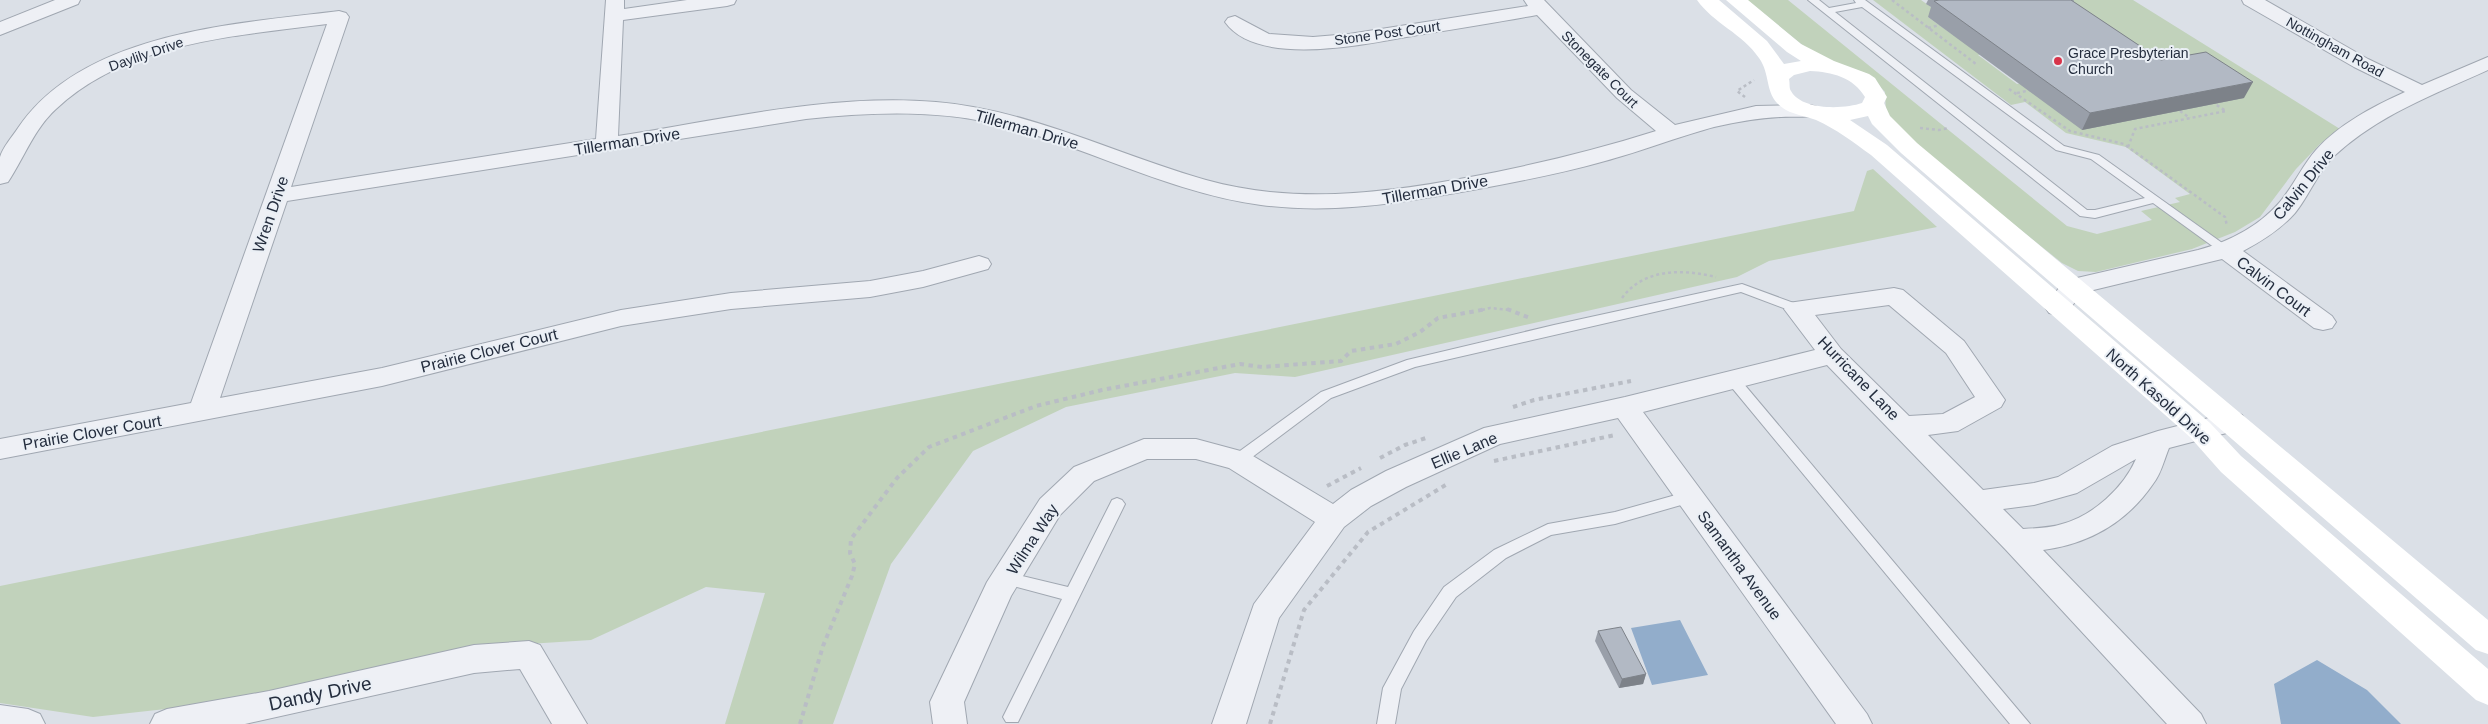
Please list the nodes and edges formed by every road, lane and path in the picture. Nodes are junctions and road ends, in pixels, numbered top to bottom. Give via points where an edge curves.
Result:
1 (71, 0) edge
2 (727, 0) edge
3 (1707, 0) edge
4 (1736, 0) edge
5 (1813, 0) edge
6 (1892, 0) edge
7 (2251, 0) edge
8 (1862, 2) edge
9 (1537, 4) edge
10 (614, 8) edge
11 (1827, 11) junction
12 (339, 17) joint
13 (1235, 22) dead end
14 (0, 29) edge
15 (2488, 62) edge
16 (1831, 67) junction
17 (1980, 69) dead end
18 (1778, 80) junction
19 (2004, 86) dead end
20 (2036, 89) edge
21 (2421, 92) junction
22 (2017, 93) junction
23 (1874, 104) junction
24 (2215, 104) edge
25 (2180, 111) edge
26 (1815, 112) junction
27 (2190, 118) junction
28 (1707, 121) junction
29 (1672, 133) junction
30 (607, 145) junction
31 (2128, 147) junction
32 (0, 177) edge
33 (276, 196) junction
34 (2156, 199) junction
35 (2219, 245) junction
36 (978, 264) dead end
37 (1734, 289) junction
38 (2066, 297) junction
39 (1615, 304) dead end
40 (1797, 309) junction
41 (1536, 319) dead end
42 (2323, 322) dead end
43 (1832, 355) junction
44 (1733, 380) junction
45 (202, 412) junction
46 (1629, 412) junction
47 (2232, 422) junction
48 (1905, 426) junction
49 (2200, 430) junction
50 (2158, 441) junction
51 (0, 449) edge
52 (1238, 460) junction
53 (1487, 463) dead end
54 (1452, 480) dead end
55 (1690, 497) junction
56 (1976, 502) junction
57 (1117, 504) dead end
58 (1334, 519) junction
59 (2017, 542) junction
60 (1006, 578) junction
61 (1072, 595) junction
62 (2488, 640) edge
63 (2488, 690) edge
64 (1012, 717) dead end
65 (0, 720) edge
66 (28, 724) edge
67 (167, 724) edge
68 (570, 724) edge
69 (800, 724) edge
70 (950, 724) edge
71 (1229, 724) edge
72 (1270, 724) edge
73 (1386, 724) edge
74 (1855, 724) edge
75 (2021, 724) edge
76 (2189, 724) edge

1 - 14 street
2 - 10 street
3 - 18 main road via 1768,53 1777,68
4 - 16 main road via 1794,48
5 - 11 lane
6 - 17 path via 1974,61
7 - 21 street, Nottingham Road via 2361,63
8 - 11 lane
8 - 34 lane via 2060,148 2095,158
9 - 13 street, Stone Post Court via 1349,40 1321,42 1270,39 1253,35
9 - 29 street, Stonegate Court via 1624,94
10 - 30 street
11 - 34 lane via 2084,213 2095,214
12 - 32 street, Daylily Drive via 202,36 145,52 103,69 48,104 32,123
12 - 33 street, Wren Drive
15 - 21 street, Calvin Drive
16 - 18 main road via 1797,67 1783,72
16 - 23 main road, North Kasold Drive via 1865,81 1876,94
18 - 26 main road, North Kasold Drive via 1779,90 1786,98
18 - 28 street, Tillerman Drive via 1758,96
19 - 22 path
20 - 22 path
21 - 35 street, Calvin Drive via 2384,110 2324,154 2287,208 2270,225
22 - 31 path via 2070,131
23 - 26 main road via 1854,115
23 - 38 main road, North Kasold Drive via 1880,119
24 - 27 path via 2226,111
25 - 27 path
26 - 28 street, Tillerman Drive via 1770,109
26 - 38 main road, North Kasold Drive via 1847,127 1879,150
27 - 31 path via 2135,129
28 - 29 street, Tillerman Drive
29 - 30 street, Tillerman Drive via 1555,168 1399,197 1326,202 1227,192 1013,121 917,106 845,108
30 - 33 street, Tillerman Drive
31 - 35 path via 2225,217 2228,226
33 - 45 street, Wren Drive
34 - 35 lane
35 - 38 street, Calvin Drive
35 - 42 street, Calvin Court
36 - 45 street, Prairie Clover Court via 870,289 731,301 621,318 382,377
37 - 39 path via 1725,279 1700,272 1667,273 1637,281
37 - 40 lane via 1742,288
37 - 52 lane via 1412,363 1326,395
38 - 47 main road, North Kasold Drive
38 - 49 main road, North Kasold Drive
40 - 43 street, Hurricane Lane
40 - 48 street, Hurricane Lane via 1894,296 1954,347 1991,400 1948,424
41 - 69 path via 1505,308 1438,318 1396,344 1351,351 1341,361 1262,367 1240,364 1102,390 1036,406 930,447 897,478 851,539 850,553 855,564 852,576 824,646
43 - 44 street, Ellie Lane
43 - 48 street, Hurricane Lane
44 - 46 street, Ellie Lane
44 - 75 lane
45 - 51 street, Prairie Clover Court
46 - 53 path via 1613,436
46 - 55 street, Samantha Avenue
46 - 58 street, Ellie Lane via 1494,435 1396,479 1361,498
47 - 49 street
47 - 62 main road, North Kasold Drive
48 - 56 street, Hurricane Lane
49 - 50 street
49 - 63 main road, North Kasold Drive via 2231,464
50 - 56 street via 2122,453 2067,485 2034,494
50 - 59 street via 2143,477 2108,515 2068,535
52 - 58 street, Wilma Way
52 - 60 street, Wilma Way via 1196,449 1144,449 1084,474 1050,507
54 - 72 path via 1368,532 1304,610
55 - 73 lane via 1615,518 1548,530 1500,554 1450,592 1420,636 1392,688
55 - 74 street, Samantha Avenue
56 - 59 street, Hurricane Lane
57 - 61 lane
58 - 71 street, Ellie Lane via 1265,613
59 - 76 street, Hurricane Lane
60 - 61 lane
60 - 70 street, Wilma Way via 947,702
61 - 64 lane
65 - 66 street
67 - 68 street, Dandy Drive via 269,705 474,659 530,655

